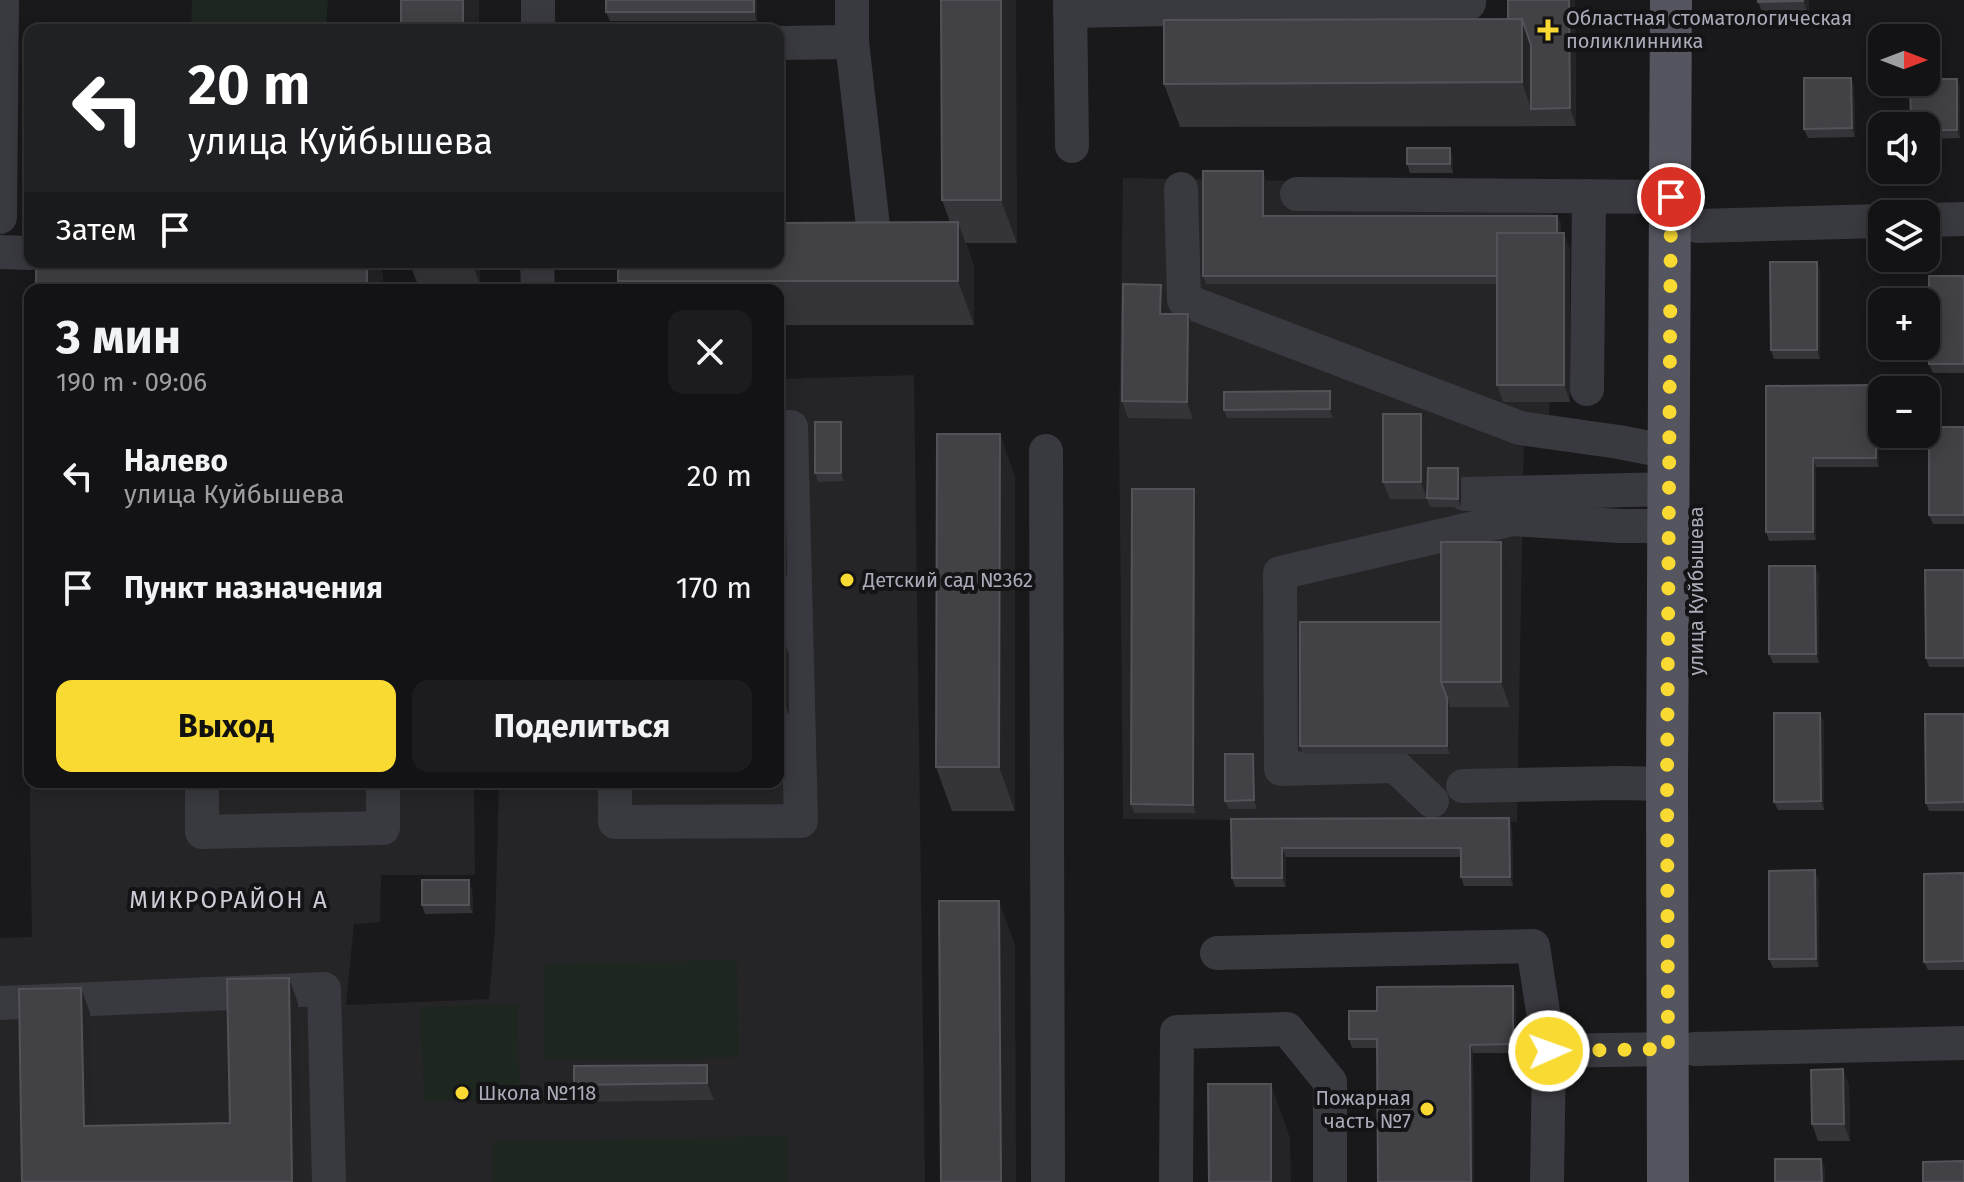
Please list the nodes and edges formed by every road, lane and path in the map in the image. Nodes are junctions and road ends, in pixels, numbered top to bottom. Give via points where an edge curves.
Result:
1 (2, 0) edge
2 (538, 0) edge
3 (852, 0) edge
4 (1469, 0) edge
5 (1671, 0) edge
6 (1699, 0) edge
7 (1070, 6) edge
8 (538, 24) edge
9 (852, 42) junction
10 (784, 43) edge
11 (1072, 146) dead end
12 (1181, 189) dead end
13 (1297, 194) dead end
14 (1589, 196) junction
15 (0, 217) edge
16 (1680, 217) junction
17 (1964, 219) edge
18 (1940, 220) edge
19 (1868, 221) edge
20 (784, 246) edge
21 (0, 252) edge
22 (24, 253) edge
23 (1587, 389) dead end
24 (784, 427) edge
25 (1046, 451) dead end
26 (1670, 489) junction
27 (1465, 494) dead end
28 (1667, 784) junction
29 (1463, 786) dead end
30 (202, 788) edge
31 (383, 788) edge
32 (615, 788) edge
33 (1432, 801) dead end
34 (1217, 953) dead end
35 (0, 1003) edge
36 (1964, 1043) edge
37 (1681, 1049) junction
38 (1549, 1051) junction
39 (329, 1182) edge
40 (1048, 1182) edge
41 (1176, 1182) edge
42 (1330, 1182) edge
43 (1547, 1182) edge
44 (1668, 1182) edge
45 (1694, 1182) edge

1 - 15 street
2 - 8 street
3 - 9 street
4 - 7 street
5 - 16 main road, улица Куйбышева
6 - 16 main road, улица Куйбышева
7 - 11 street
9 - 10 street
9 - 20 street via 875,244
12 - 26 street via 1184,300 1520,428 1619,442
13 - 14 street
14 - 16 street
14 - 23 street
16 - 19 street
16 - 26 main road, улица Куйбышева
16 - 37 main road, улица Куйбышева
17 - 18 street
21 - 22 street
24 - 32 street via 791,427 801,821 615,822
25 - 40 street
26 - 27 street
26 - 28 main road, улица Куйбышева
26 - 33 street via 1619,526 1513,519 1280,573 1281,769 1395,766
28 - 29 street
28 - 37 main road, улица Куйбышева
30 - 31 street via 202,832 383,828
34 - 38 street via 1533,946
35 - 39 street via 324,989
36 - 37 street
37 - 38 street
37 - 44 main road, улица Куйбышева
37 - 45 main road, улица Куйбышева
38 - 43 street
41 - 42 street via 1177,1032 1287,1029 1330,1082

